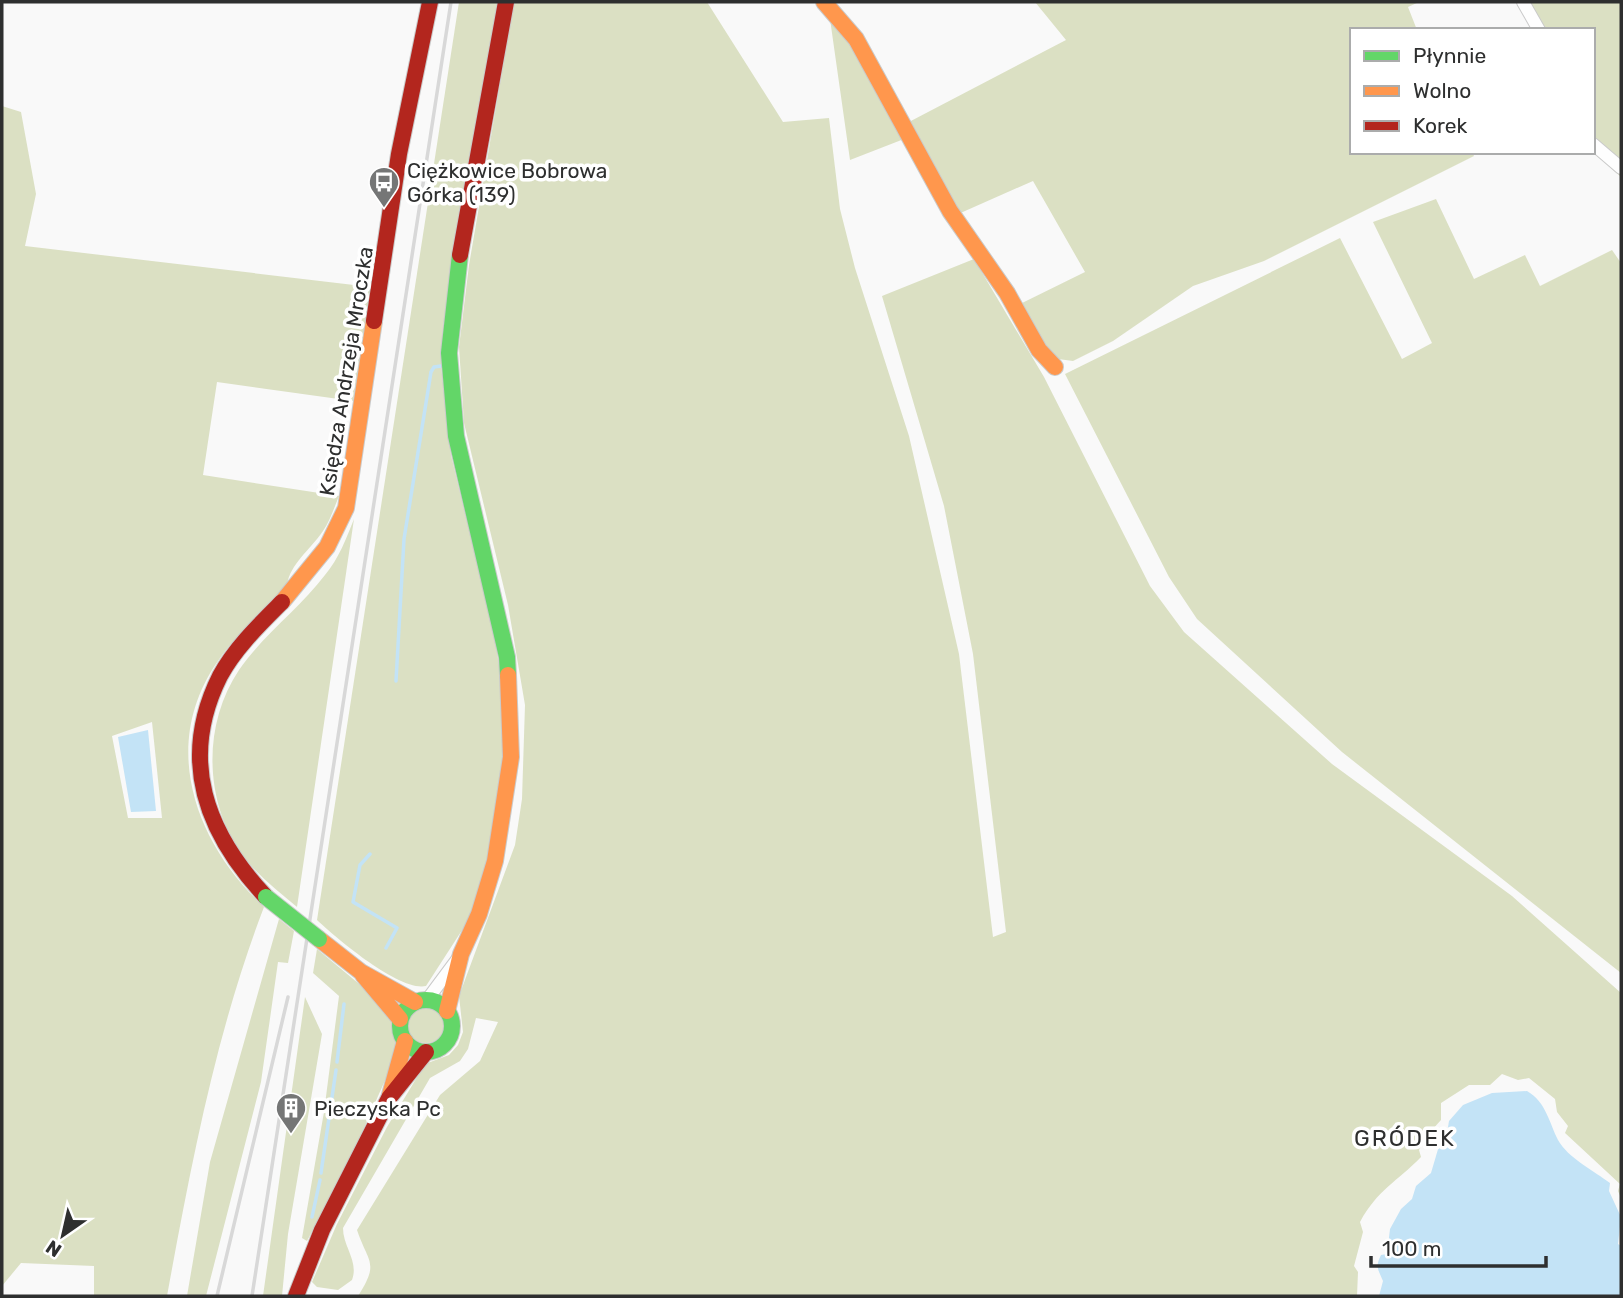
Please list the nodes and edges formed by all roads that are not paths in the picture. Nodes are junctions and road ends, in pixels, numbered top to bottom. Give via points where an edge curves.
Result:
1 (430, 2) edge
2 (506, 2) edge
3 (824, 2) edge
4 (1523, 2) edge
5 (1538, 28) edge
6 (1595, 146) edge
7 (1621, 168) edge
8 (1055, 367) dead end
9 (461, 954) junction
10 (361, 972) junction
11 (421, 1001) junction
12 (447, 1011) junction
13 (400, 1019) junction
14 (405, 1041) junction
15 (426, 1052) junction
16 (389, 1098) junction
17 (296, 1296) edge

1 - 10 street, Księdza Andrzeja Mroczka, bridge via 399,154 346,509 327,551 230,661 217,682 203,722 199,765 206,808 227,854 266,897
2 - 9 street via 458,268 449,353 456,436 507,657 511,757 495,861
3 - 8 street via 856,39 950,211
4 - 5 street
6 - 7 street
9 - 11 street
9 - 12 street
10 - 11 street, Księdza Andrzeja Mroczka
10 - 13 street, Księdza Andrzeja Mroczka
11 - 12 street via 442,1005
11 - 13 street
12 - 15 street via 449,1038
13 - 14 street
14 - 15 street
14 - 16 street
15 - 16 street
16 - 17 street via 323,1230

